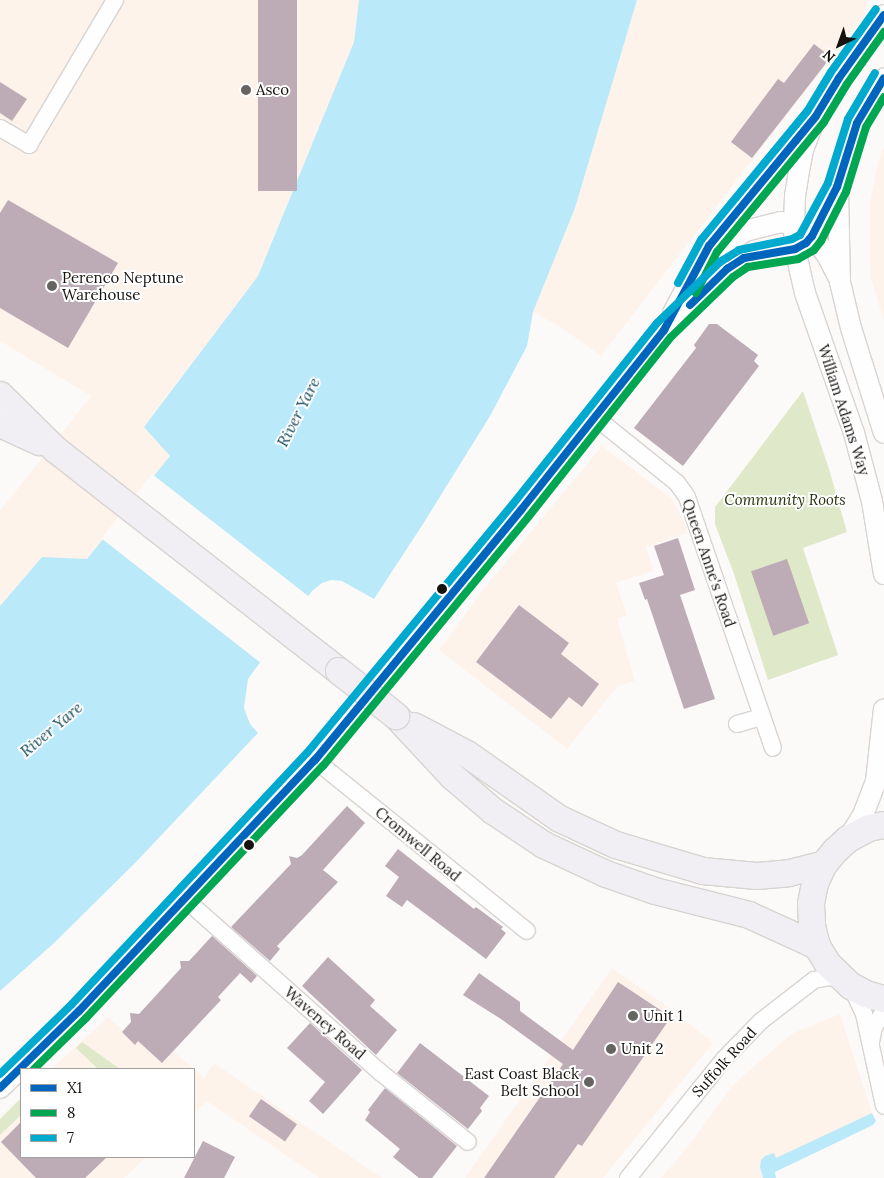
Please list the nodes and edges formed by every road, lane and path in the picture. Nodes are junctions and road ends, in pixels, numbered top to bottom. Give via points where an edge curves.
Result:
1 (115, 0) edge
2 (884, 15) edge
3 (884, 78) edge
4 (816, 116) junction
5 (0, 128) edge
6 (838, 187) junction
7 (794, 225) junction
8 (812, 236) junction
9 (795, 249) junction
10 (840, 282) junction
11 (684, 293) junction
12 (664, 330) junction
13 (0, 394) edge
14 (595, 417) junction
15 (0, 424) edge
16 (884, 434) edge
17 (56, 450) junction
18 (884, 574) edge
19 (884, 709) edge
20 (396, 716) junction
21 (761, 717) junction
22 (737, 724) dead end
23 (773, 748) dead end
24 (315, 760) junction
25 (884, 825) edge
26 (848, 839) junction
27 (824, 864) junction
28 (186, 899) junction
29 (525, 929) dead end
30 (817, 946) junction
31 (846, 982) junction
32 (884, 999) edge
33 (884, 1011) edge
34 (870, 1047) junction
35 (21, 1068) edge
36 (20, 1069) edge
37 (0, 1088) edge
38 (884, 1106) edge
39 (468, 1142) dead end
40 (628, 1178) edge

1 - 5 street via 30,145
2 - 4 street
3 - 6 street via 857,123
4 - 7 street, William Adams Way via 798,171
4 - 11 street via 709,246
6 - 8 street
6 - 10 street, William Adams Way
7 - 8 street, William Adams Way
7 - 9 street, William Adams Way
7 - 11 street via 781,222 745,232 727,244
8 - 9 street
8 - 10 street, William Adams Way via 827,255
9 - 12 street via 744,258 727,269
9 - 18 street, William Adams Way via 805,293 854,433 872,501
10 - 16 street, William Adams Way
11 - 12 street
12 - 14 street
13 - 17 main road
14 - 21 street, Queen Anne's Road via 677,483 687,497
14 - 24 street
15 - 17 main road
17 - 20 main road, bridge
19 - 26 street via 876,781 863,815
20 - 27 main road via 467,754 560,818 616,845 703,871 756,876 789,873
20 - 30 main road via 452,776 493,810 544,844 606,874 749,915
21 - 22 street
21 - 23 street, Queen Anne's Road
24 - 28 street
24 - 29 street, Cromwell Road
25 - 26 main road via 869,828
26 - 27 main road
27 - 30 main road via 815,883 811,904
28 - 35 street
28 - 39 street, Waveney Road via 380,1072
30 - 31 main road via 828,964
31 - 32 main road via 866,994
31 - 34 street via 864,1014
31 - 40 street, Suffolk Road via 829,977 814,980 778,1006 725,1058
33 - 34 street via 874,1027
34 - 38 street
36 - 37 street

